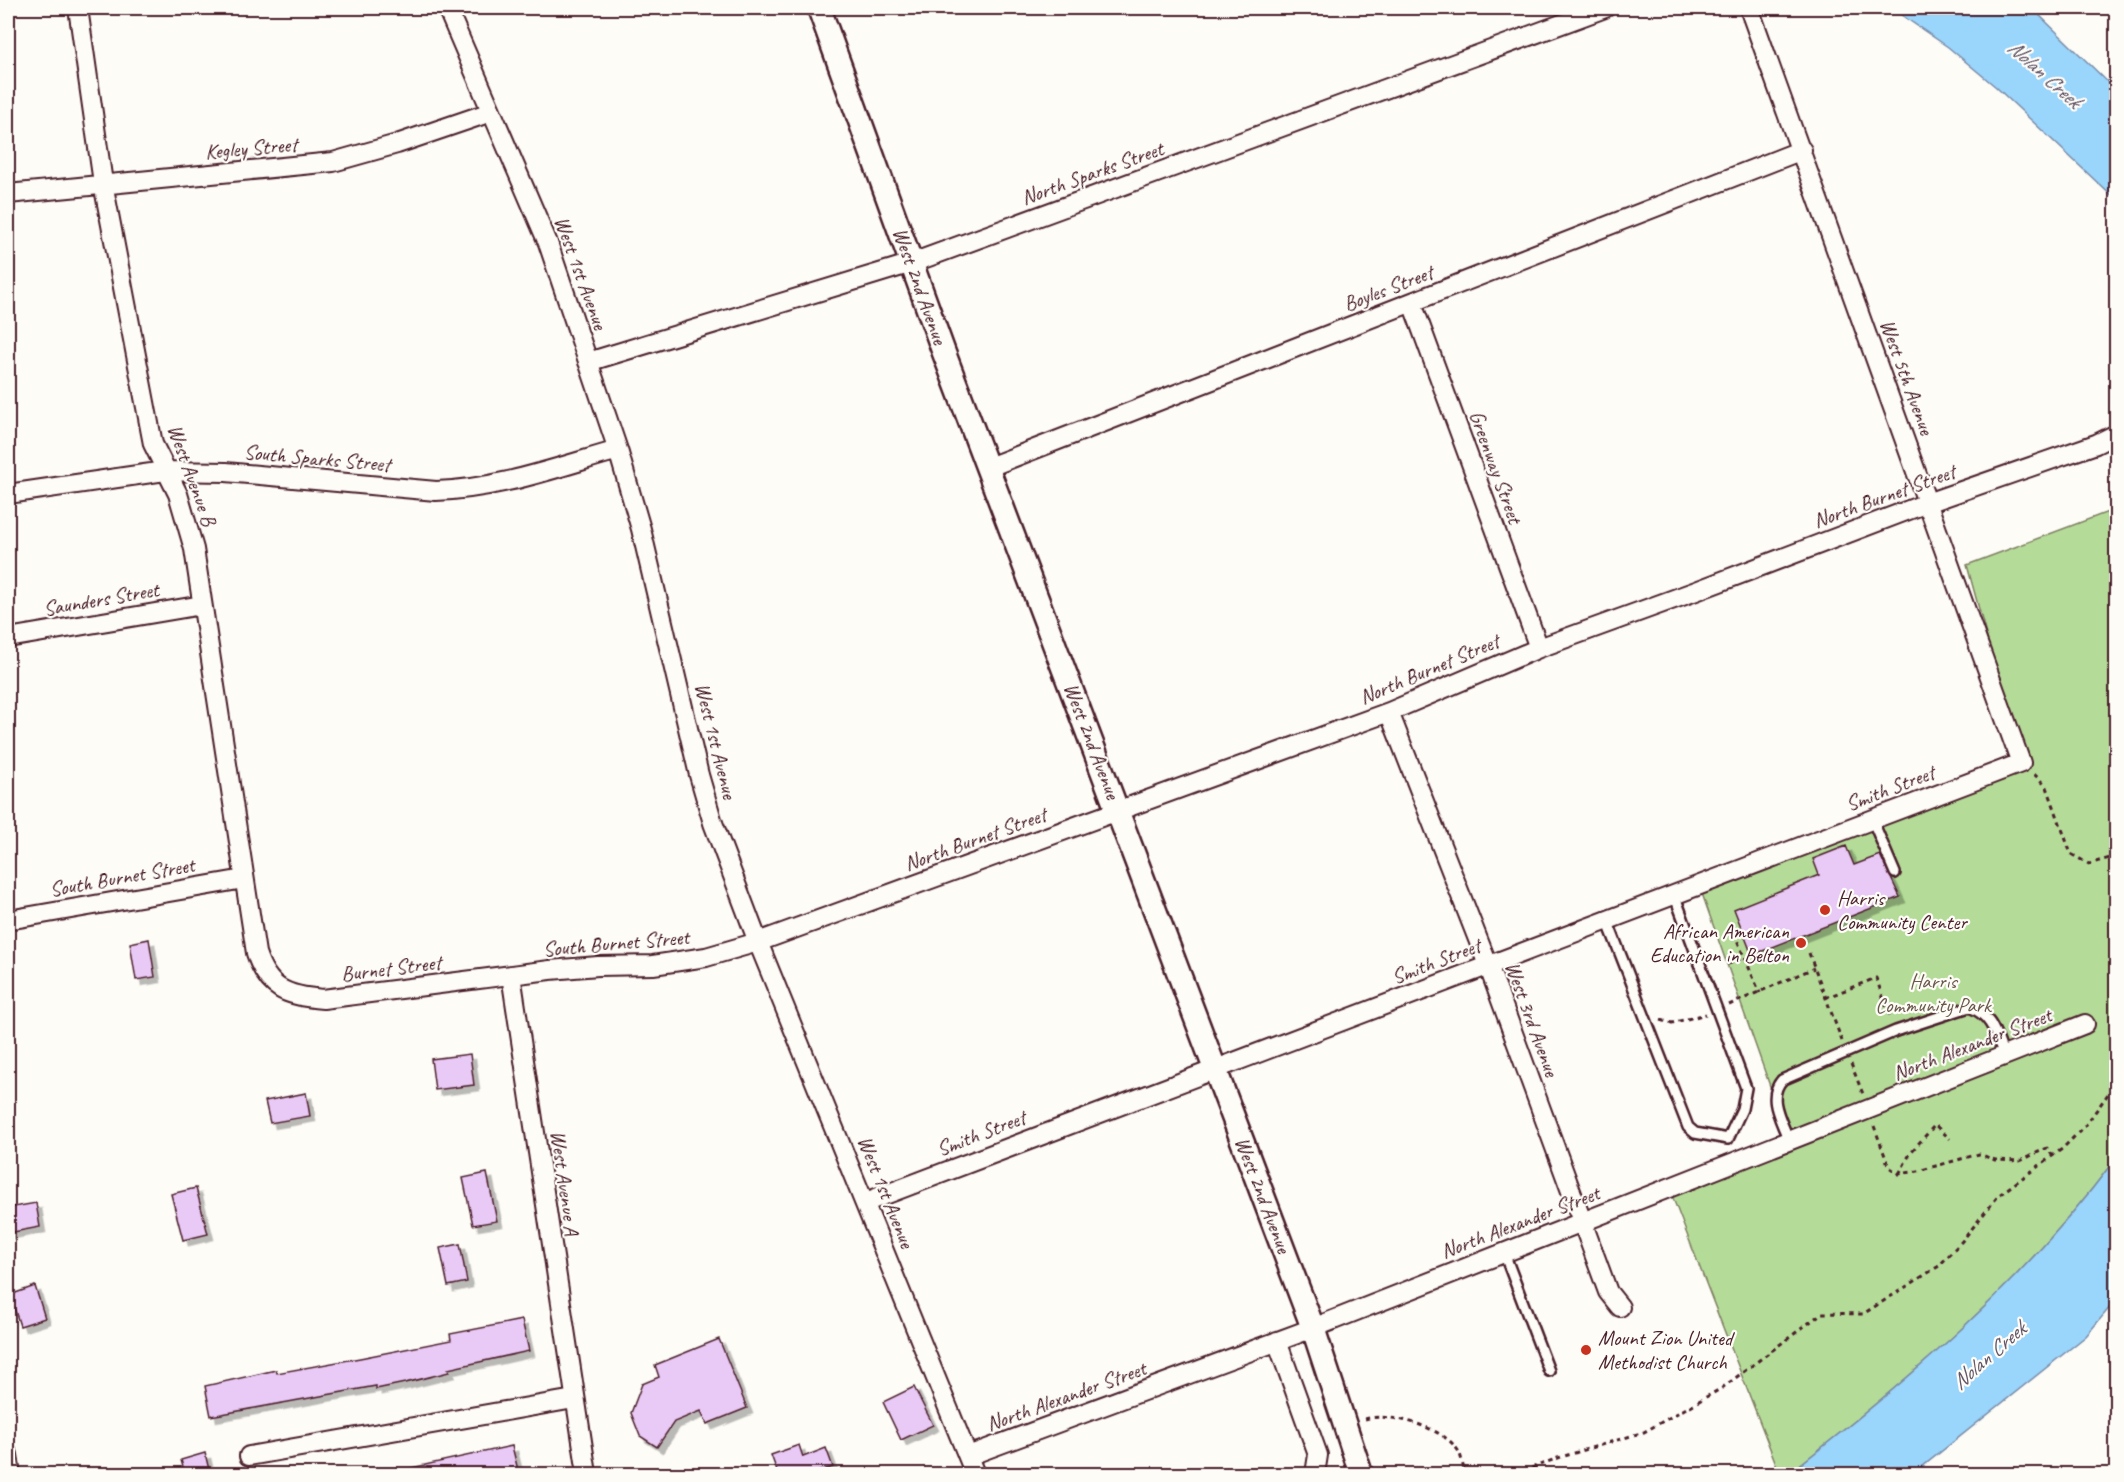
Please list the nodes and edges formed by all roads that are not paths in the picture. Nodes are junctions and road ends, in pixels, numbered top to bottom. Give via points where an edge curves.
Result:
1 (78, 8) edge
2 (447, 8) edge
3 (819, 8) edge
4 (1605, 8) edge
5 (1749, 8) edge
6 (491, 112) junction
7 (1802, 150) junction
8 (103, 183) junction
9 (8, 194) edge
10 (912, 263) junction
11 (1412, 303) junction
12 (588, 362) junction
13 (2116, 434) edge
14 (618, 450) junction
15 (989, 467) junction
16 (165, 471) junction
17 (8, 494) edge
18 (1927, 503) junction
19 (202, 605) junction
20 (8, 638) edge
21 (1539, 648) junction
22 (1389, 712) junction
23 (2022, 763) joint
24 (1118, 811) junction
25 (1872, 819) junction
26 (1895, 873) dead end
27 (244, 879) junction
28 (1674, 894) junction
29 (8, 920) edge
30 (1606, 920) junction
31 (758, 942) junction
32 (1488, 965) junction
33 (511, 975) junction
34 (278, 989) joint
35 (2085, 1024) dead end
36 (2004, 1056) junction
37 (1216, 1068) junction
38 (1728, 1139) junction
39 (1789, 1141) junction
40 (1736, 1161) junction
41 (866, 1202) junction
42 (1582, 1222) junction
43 (1504, 1253) junction
44 (1620, 1307) dead end
45 (1313, 1328) junction
46 (1277, 1341) junction
47 (1549, 1371) dead end
48 (574, 1399) junction
49 (8, 1455) edge
50 (249, 1456) dead end
51 (968, 1456) junction
52 (1361, 1473) edge
53 (11, 1474) edge
54 (587, 1474) edge
55 (975, 1474) edge
56 (1315, 1474) edge

1 - 8 street, West Avenue B
2 - 6 street, West 1st Avenue
3 - 10 street, West 2nd Avenue
4 - 10 street, North Sparks Street
5 - 7 street, West 5th Avenue
6 - 8 street, Kegley Street via 333,162
6 - 12 street, West 1st Avenue via 548,243
7 - 11 street, Boyles Street
7 - 18 street, West 5th Avenue
8 - 9 street, Kegley Street
8 - 16 street, West Avenue B via 153,444
10 - 12 street, North Sparks Street
10 - 15 street, West 2nd Avenue
11 - 15 street, Boyles Street
11 - 21 street, Greenway Street
12 - 14 street, West 1st Avenue
13 - 18 street, North Burnet Street
14 - 16 street, South Sparks Street via 523,478 465,490
14 - 31 street, West 1st Avenue via 641,529 699,775
15 - 24 street, West 2nd Avenue
16 - 17 street, South Sparks Street
16 - 19 street, West Avenue B via 190,527
18 - 21 street, North Burnet Street
18 - 23 street, West 5th Avenue
19 - 20 street, Saunders Street
19 - 27 street, West Avenue B
21 - 22 street, North Burnet Street
22 - 24 street, North Burnet Street
22 - 32 street, West 3rd Avenue
23 - 25 street, Smith Street
24 - 31 street, North Burnet Street
24 - 37 street, West 2nd Avenue
25 - 26 lane
25 - 28 street, Smith Street
27 - 29 street, South Burnet Street
27 - 34 street, West Avenue B via 260,966
28 - 30 street, Smith Street
28 - 38 lane via 1746,1088 1743,1109
30 - 32 street, Smith Street
30 - 38 lane via 1688,1127 1695,1133
31 - 33 street, South Burnet Street via 706,957 653,966 598,966
31 - 41 street, West 1st Avenue
32 - 37 street, Smith Street
32 - 42 street, West 3rd Avenue
33 - 34 street, Burnet Street via 323,999 297,997
33 - 48 street, West Avenue A
35 - 36 street, North Alexander Street
36 - 39 street, North Alexander Street
36 - 39 lane via 1991,1022 1969,1006 1896,1032 1782,1080 1776,1087 1774,1101
37 - 41 street, Smith Street
37 - 45 street, West 2nd Avenue
38 - 40 lane
39 - 40 street, North Alexander Street
40 - 42 street, North Alexander Street
41 - 51 street, West 1st Avenue
42 - 43 street, North Alexander Street
42 - 44 street, West 3rd Avenue via 1608,1292
43 - 45 street, North Alexander Street
43 - 47 lane
45 - 46 street, North Alexander Street
45 - 52 street, West 2nd Avenue
46 - 51 street, North Alexander Street
46 - 56 street via 1318,1455
48 - 50 street
48 - 54 street, West Avenue A
49 - 53 street
51 - 55 street, West 1st Avenue

